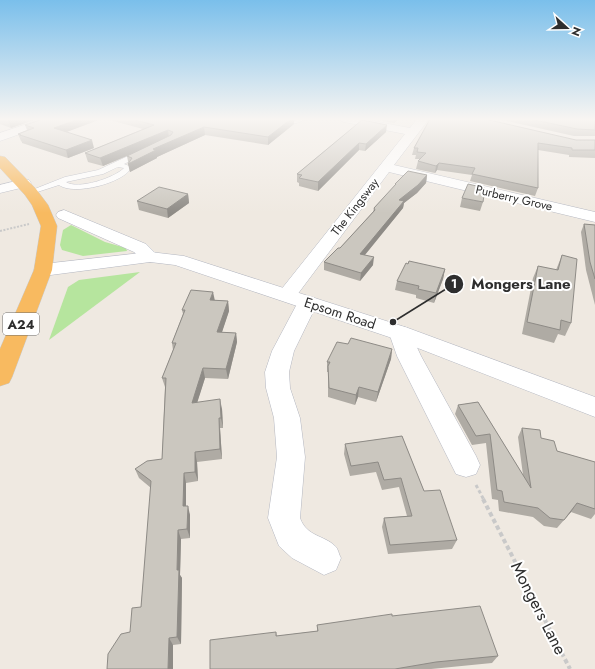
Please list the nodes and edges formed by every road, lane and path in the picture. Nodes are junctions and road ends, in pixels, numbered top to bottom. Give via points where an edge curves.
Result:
1 (150, 150) edge
2 (398, 150) edge
3 (0, 160) edge
4 (117, 164) junction
5 (386, 167) junction
6 (60, 182) junction
7 (27, 188) junction
8 (0, 189) edge
9 (64, 215) dead end
10 (595, 217) edge
11 (46, 220) junction
12 (0, 231) edge
13 (150, 257) junction
14 (43, 270) junction
15 (297, 299) junction
16 (400, 333) junction
17 (0, 377) edge
18 (595, 407) edge
19 (466, 465) joint
20 (324, 558) dead end
21 (570, 669) edge

1 - 4 lane
2 - 5 street, The Kingsway
3 - 7 highway, A24
4 - 6 lane via 100,172
4 - 6 lane via 128,167 126,172 100,183 70,188 62,186
5 - 10 street, Purberry Grove
5 - 15 street, The Kingsway
6 - 7 lane
7 - 8 street
7 - 11 highway, A24 via 40,205
9 - 13 street, Epsom Road via 140,248
11 - 12 path
11 - 14 highway, A24 via 49,226
13 - 14 street, Epsom Road
13 - 15 street, Epsom Road via 178,260
14 - 17 highway, A24
15 - 16 street, Epsom Road
15 - 20 street, The Kingsway via 277,372 292,457 284,518 290,535 304,547
16 - 18 street, Epsom Road
16 - 19 street via 409,356
19 - 21 path, Mongers Lane

